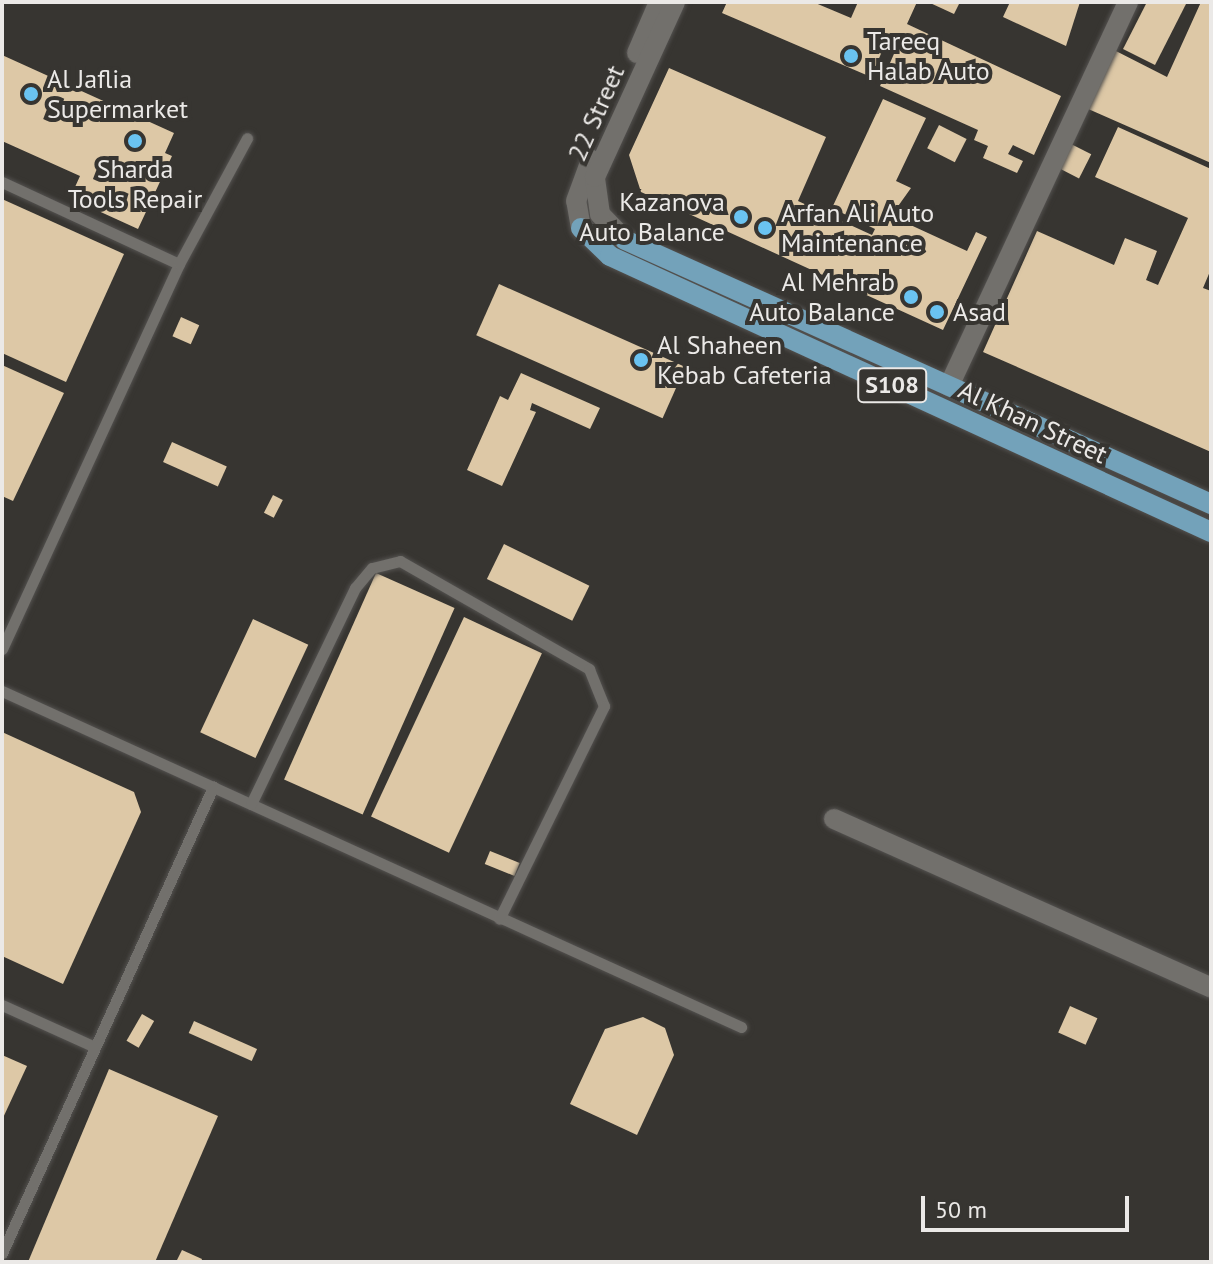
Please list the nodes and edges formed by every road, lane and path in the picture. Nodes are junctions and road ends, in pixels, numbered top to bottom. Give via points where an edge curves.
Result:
1 (659, 2) edge
2 (675, 2) edge
3 (1128, 2) edge
4 (247, 138) dead end
5 (2, 182) edge
6 (581, 228) joint
7 (625, 240) joint
8 (179, 264) junction
9 (949, 386) junction
10 (1211, 504) edge
11 (1211, 532) edge
12 (2, 649) edge
13 (2, 691) edge
14 (213, 787) junction
15 (251, 804) junction
16 (834, 819) dead end
17 (499, 919) junction
18 (1211, 988) edge
19 (2, 1005) edge
20 (741, 1027) dead end
21 (95, 1047) junction
22 (2, 1253) edge

1 - 6 street, 22 Street via 578,188
2 - 7 street, 22 Street via 595,177 600,214
3 - 9 street
4 - 8 lane
5 - 8 lane
6 - 11 main road, Al Khan Street / S108 via 610,256
7 - 9 main road, Al Khan Street / S108
8 - 12 lane
9 - 10 main road, Al Khan Street / S108
13 - 14 lane
14 - 15 lane
14 - 21 lane
15 - 17 lane
15 - 17 lane via 355,588 372,568 400,561 589,669 604,706
16 - 18 street
17 - 20 lane
19 - 21 lane
21 - 22 lane

